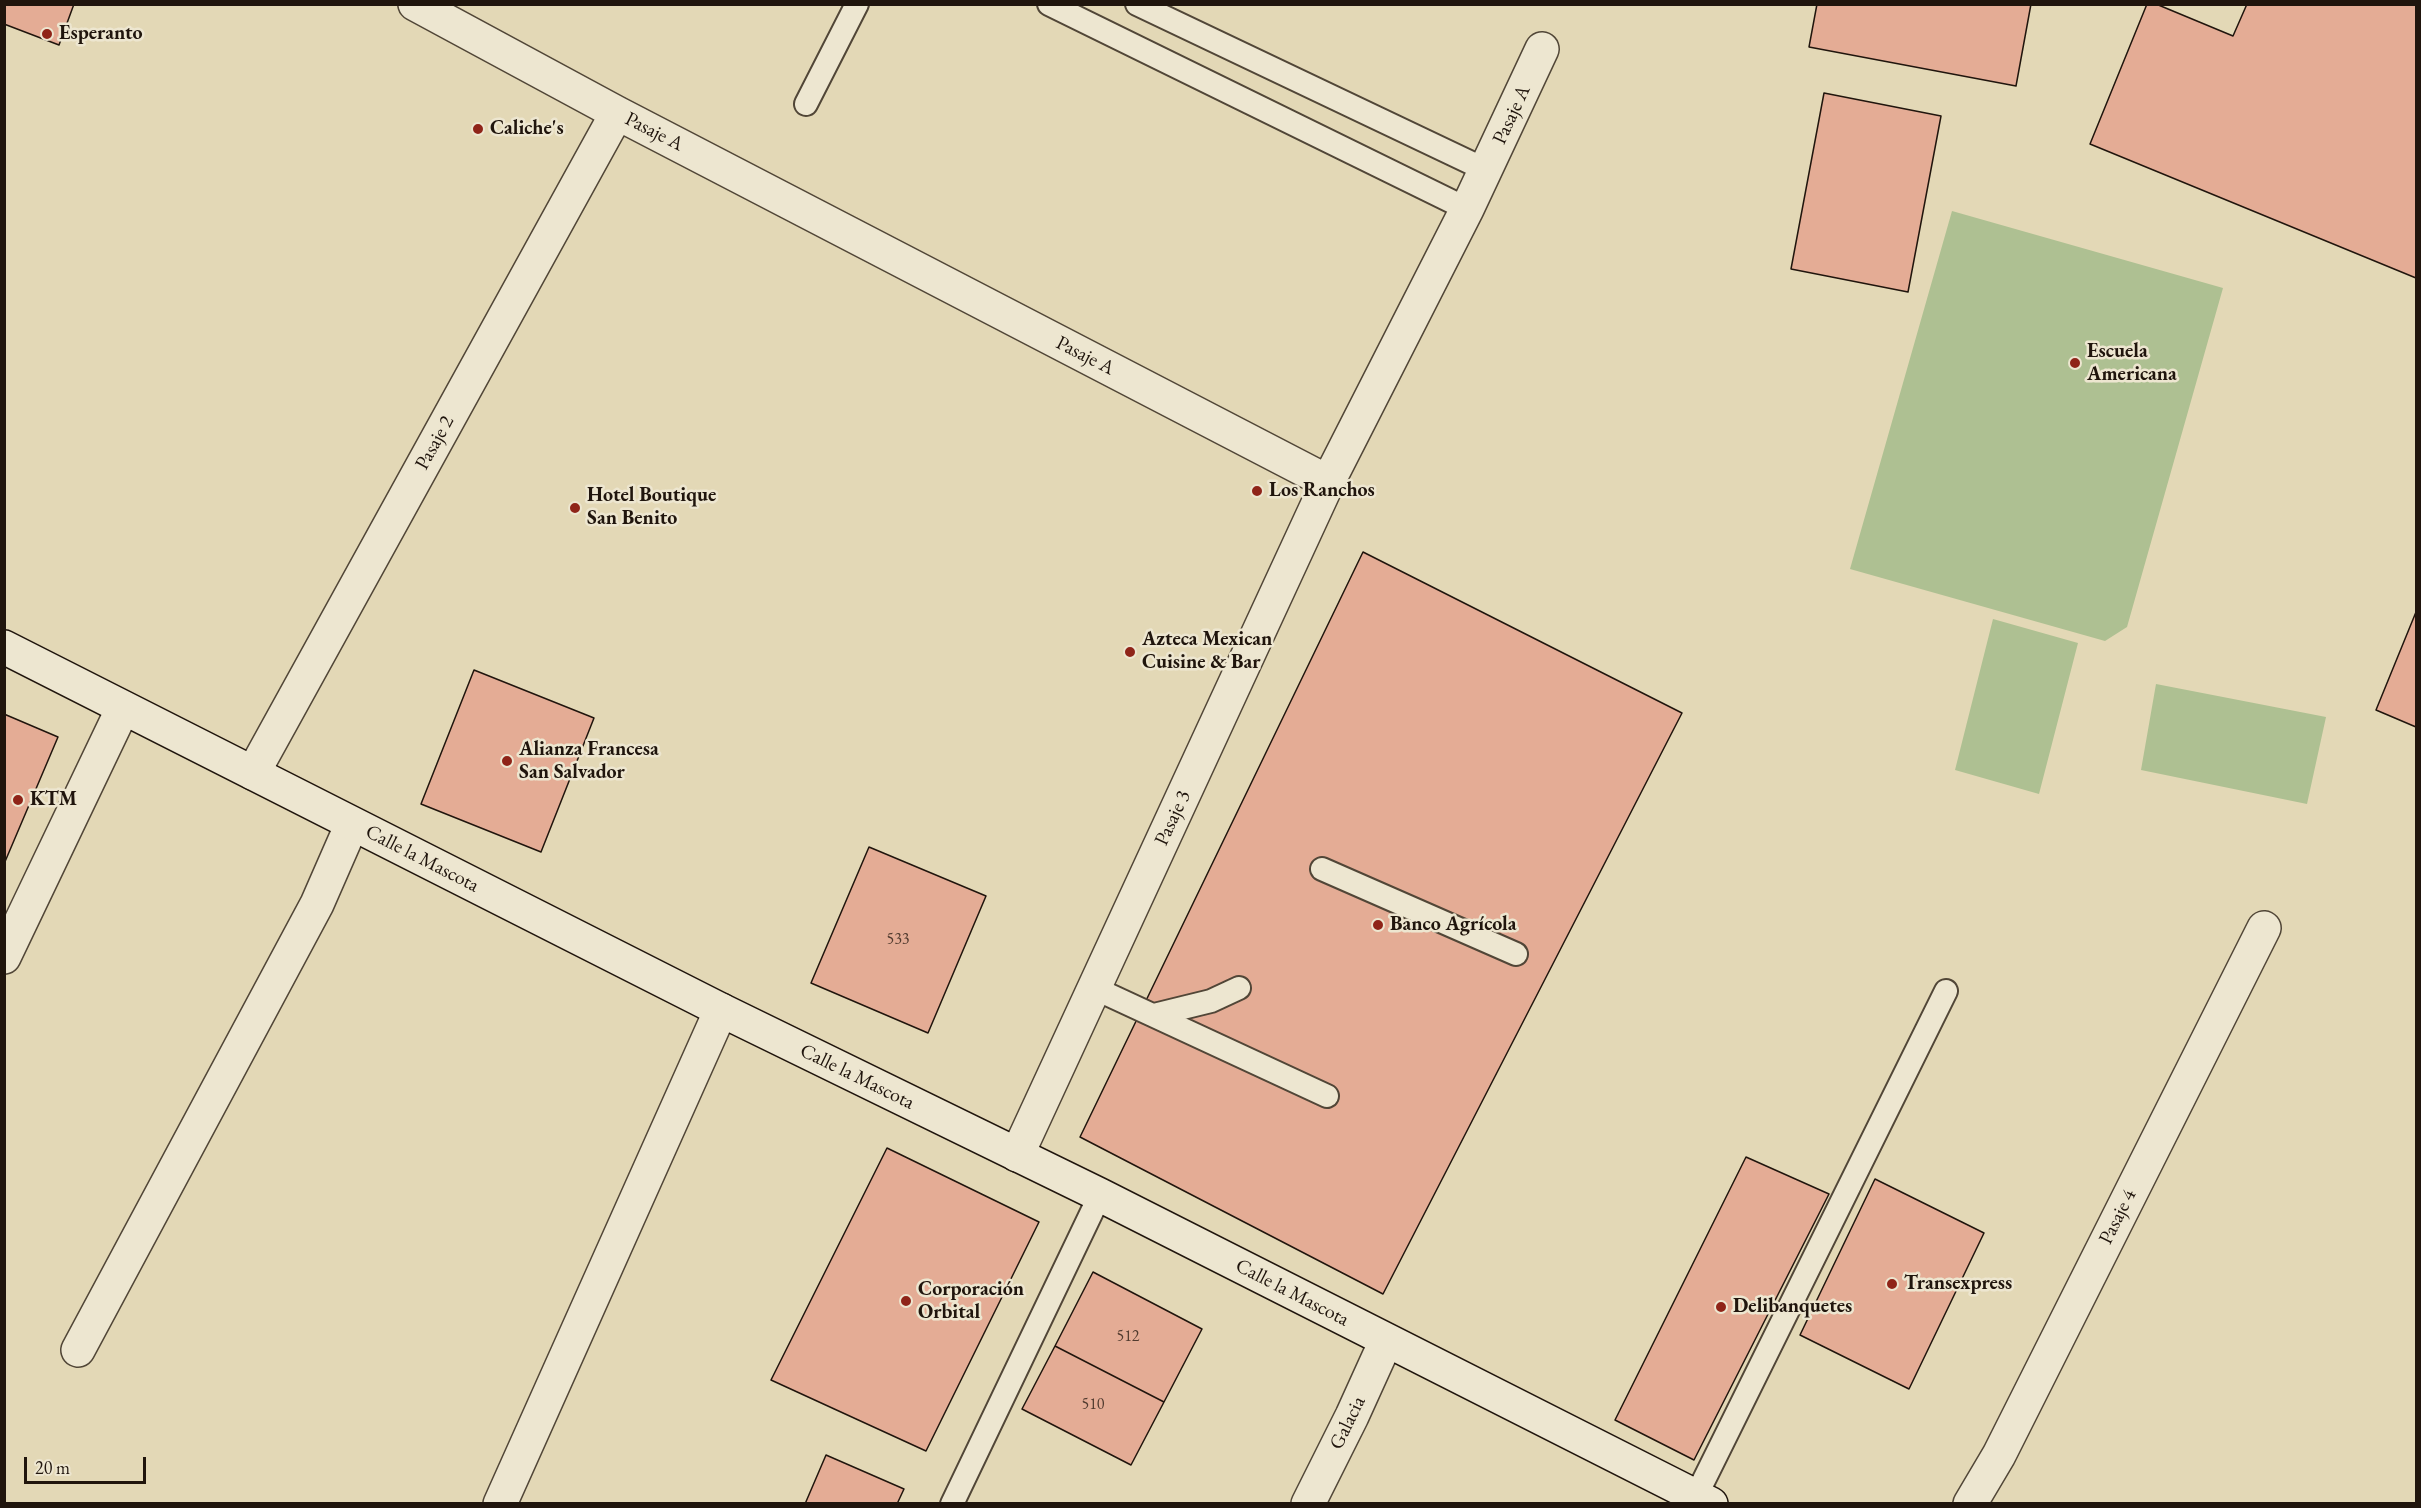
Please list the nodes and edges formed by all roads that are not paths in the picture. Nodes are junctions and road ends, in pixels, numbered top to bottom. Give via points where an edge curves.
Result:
1 (415, 4) edge
2 (857, 4) edge
3 (1049, 4) edge
4 (1137, 4) edge
5 (1542, 49) dead end
6 (806, 104) dead end
7 (617, 113) junction
8 (1486, 170) junction
9 (1467, 209) junction
10 (1328, 482) junction
11 (4, 646) edge
12 (123, 708) junction
13 (253, 773) junction
14 (352, 824) junction
15 (1322, 869) dead end
16 (2264, 928) dead end
17 (1516, 954) dead end
18 (4, 957) edge
19 (1094, 988) junction
20 (1239, 988) dead end
21 (1946, 991) dead end
22 (721, 1010) junction
23 (1154, 1015) junction
24 (1327, 1096) dead end
25 (1017, 1155) junction
26 (1100, 1195) junction
27 (1386, 1341) junction
28 (78, 1350) dead end
29 (1703, 1500) edge
30 (500, 1503) edge
31 (952, 1503) edge
32 (1308, 1503) edge
33 (1970, 1503) edge

1 - 7 street, Pasaje A
2 - 6 lane
3 - 9 lane
4 - 8 lane
5 - 8 street, Pasaje A
7 - 10 street, Pasaje A
7 - 13 street, Pasaje 2
8 - 9 street, Pasaje A
9 - 10 street, Pasaje A
10 - 19 street, Pasaje 3
11 - 12 street, Calle la Mascota
12 - 13 street, Calle la Mascota
12 - 18 street
13 - 14 street, Calle la Mascota
14 - 22 street, Calle la Mascota
14 - 28 street via 317,904
15 - 17 lane
16 - 33 street, Pasaje 4 via 1999,1455
19 - 23 lane
19 - 25 street, Pasaje 3
20 - 23 lane via 1211,1001
21 - 29 lane
22 - 25 street, Calle la Mascota
22 - 30 street
23 - 24 lane
25 - 26 street, Calle la Mascota
26 - 27 street, Calle la Mascota
26 - 31 lane
27 - 29 street, Calle la Mascota
27 - 32 street, Galacia

